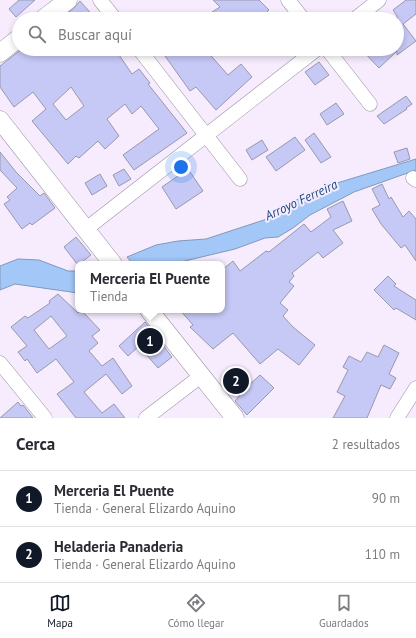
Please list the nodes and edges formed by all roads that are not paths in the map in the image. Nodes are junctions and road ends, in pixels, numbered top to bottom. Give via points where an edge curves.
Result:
1 (68, 0) edge
2 (100, 0) edge
3 (288, 0) edge
4 (379, 0) edge
5 (52, 12) edge
6 (109, 12) edge
7 (297, 12) edge
8 (364, 12) edge
9 (12, 44) edge
10 (0, 53) edge
11 (143, 56) edge
12 (308, 56) edge
13 (332, 56) edge
14 (370, 104) dead end
15 (0, 120) edge
16 (206, 136) junction
17 (240, 179) dead end
18 (86, 229) junction
19 (109, 259) edge
20 (151, 313) edge
21 (0, 363) edge
22 (201, 376) junction
23 (416, 388) edge
24 (45, 418) edge
25 (146, 418) edge
26 (235, 418) edge
27 (397, 418) edge

1 - 5 street
2 - 6 street
3 - 7 street
4 - 8 street
9 - 10 street
11 - 16 street
12 - 16 street
13 - 14 street
15 - 18 street
16 - 17 street
16 - 18 street
18 - 19 street
20 - 22 street
21 - 24 street
22 - 25 street
22 - 26 street
23 - 27 street

